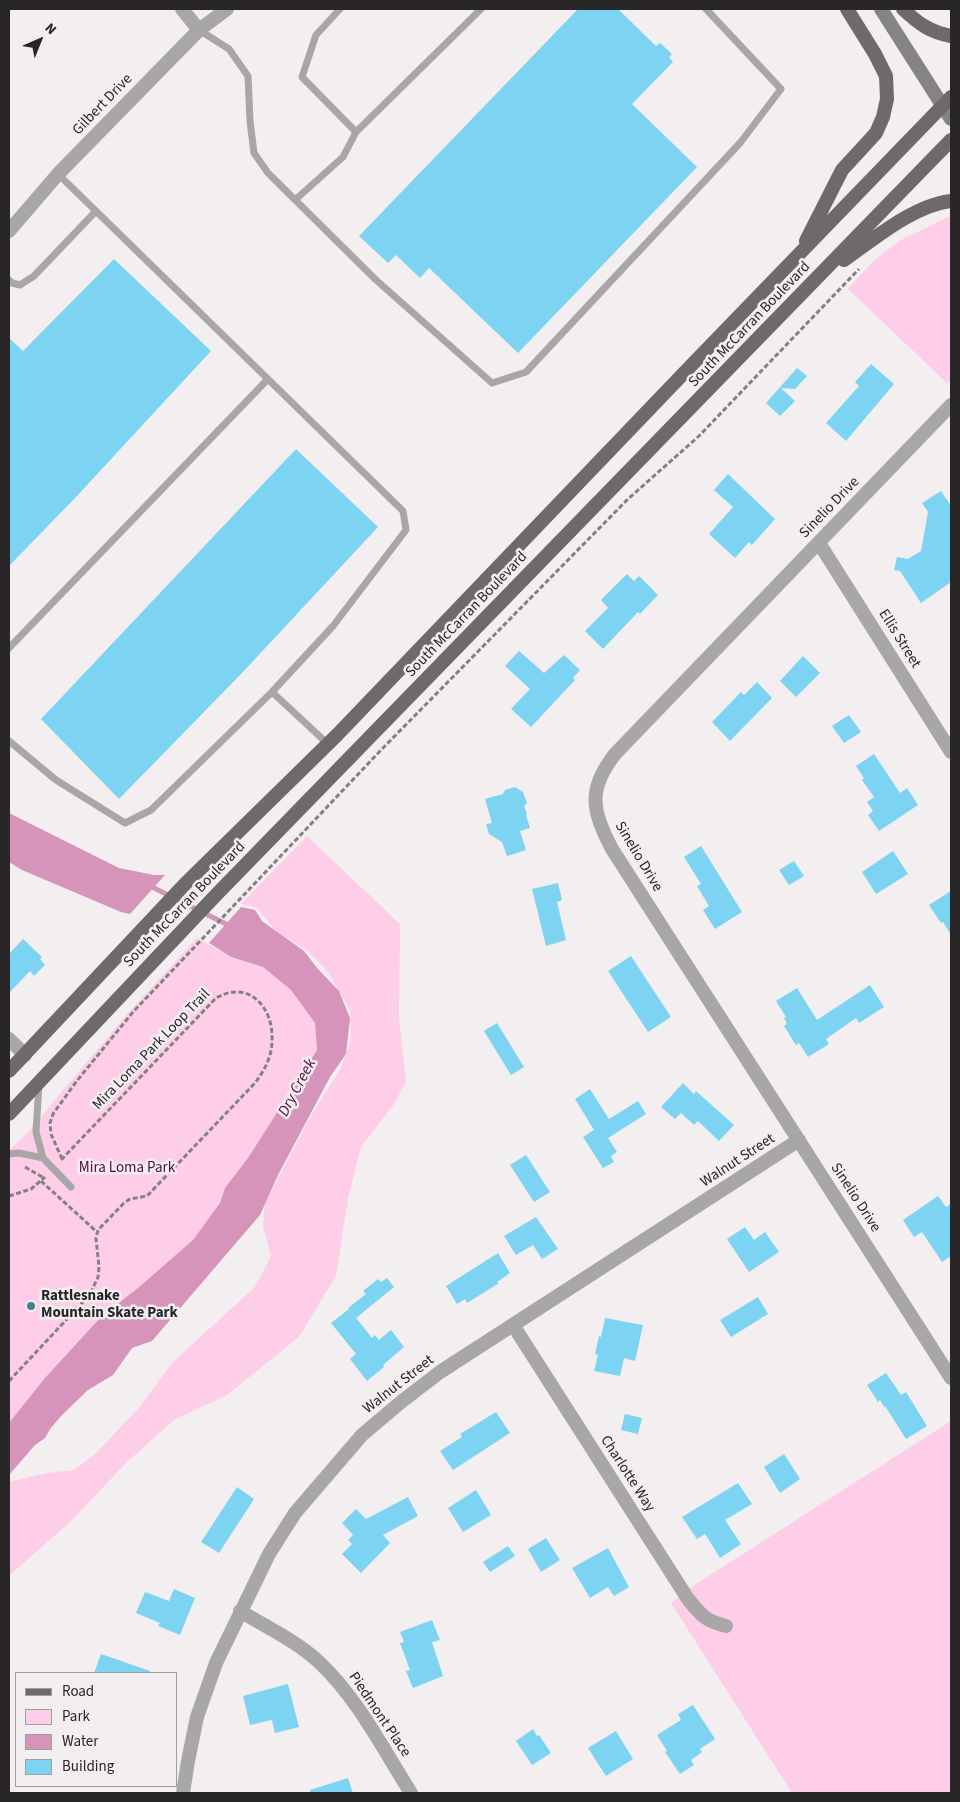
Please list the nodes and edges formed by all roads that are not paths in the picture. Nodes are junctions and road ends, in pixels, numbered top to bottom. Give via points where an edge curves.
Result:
1 (182, 9) edge
2 (227, 9) edge
3 (340, 9) edge
4 (481, 9) edge
5 (706, 9) edge
6 (847, 9) edge
7 (881, 9) edge
8 (903, 9) edge
9 (199, 30) junction
10 (951, 36) edge
11 (947, 102) edge
12 (951, 119) edge
13 (356, 132) junction
14 (951, 140) edge
15 (58, 174) junction
16 (295, 200) junction
17 (951, 201) edge
18 (96, 211) junction
19 (9, 231) edge
20 (798, 255) junction
21 (820, 275) junction
22 (9, 280) edge
23 (268, 379) junction
24 (951, 405) edge
25 (818, 543) junction
26 (9, 648) edge
27 (272, 692) junction
28 (9, 741) edge
29 (328, 744) junction
30 (951, 752) edge
31 (9, 1039) edge
32 (25, 1055) junction
33 (9, 1071) edge
34 (39, 1082) junction
35 (9, 1114) edge
36 (799, 1140) junction
37 (9, 1154) edge
38 (43, 1158) junction
39 (71, 1187) dead end
40 (513, 1325) junction
41 (951, 1378) edge
42 (240, 1611) junction
43 (726, 1626) dead end
44 (183, 1793) edge
45 (412, 1793) edge

1 - 9 street
2 - 9 street, Gilbert Drive
3 - 13 lane via 316,36 302,76
4 - 13 lane
5 - 16 lane via 781,89 740,143 526,372 492,384 375,280
6 - 20 main road via 886,76 887,99 876,133 842,170
7 - 11 main road
8 - 10 main road via 932,32
9 - 15 street, Gilbert Drive
9 - 16 lane via 229,49 248,76 254,153 268,174
11 - 12 main road
11 - 20 main road, South McCarran Boulevard
13 - 16 lane via 343,157
14 - 21 main road, South McCarran Boulevard
15 - 18 lane
15 - 19 street, Gilbert Drive
17 - 21 main road via 908,216
18 - 22 lane via 34,276 20,285
18 - 23 lane
20 - 29 main road, South McCarran Boulevard
21 - 34 main road, South McCarran Boulevard via 180,932
23 - 26 lane
23 - 27 lane via 403,511 406,530 333,626
24 - 25 street, Sinelio Drive
25 - 30 street, Ellis Street
25 - 36 street, Sinelio Drive via 614,754 603,769 595,791 601,827 612,849
27 - 28 lane via 151,810 125,823 56,780
27 - 29 lane
29 - 32 main road, South McCarran Boulevard via 185,884
31 - 32 street
32 - 33 main road, South McCarran Boulevard
34 - 35 main road, South McCarran Boulevard
34 - 38 lane via 36,1132
36 - 40 street, Walnut Street
36 - 41 street, Sinelio Drive
37 - 38 lane
38 - 39 lane
40 - 42 street, Walnut Street via 440,1372 362,1435 295,1513 269,1554
40 - 43 street, Charlotte Way via 688,1599 701,1616
42 - 44 street, Walnut Street via 197,1717
42 - 45 street, Piedmont Place via 318,1661 339,1682

